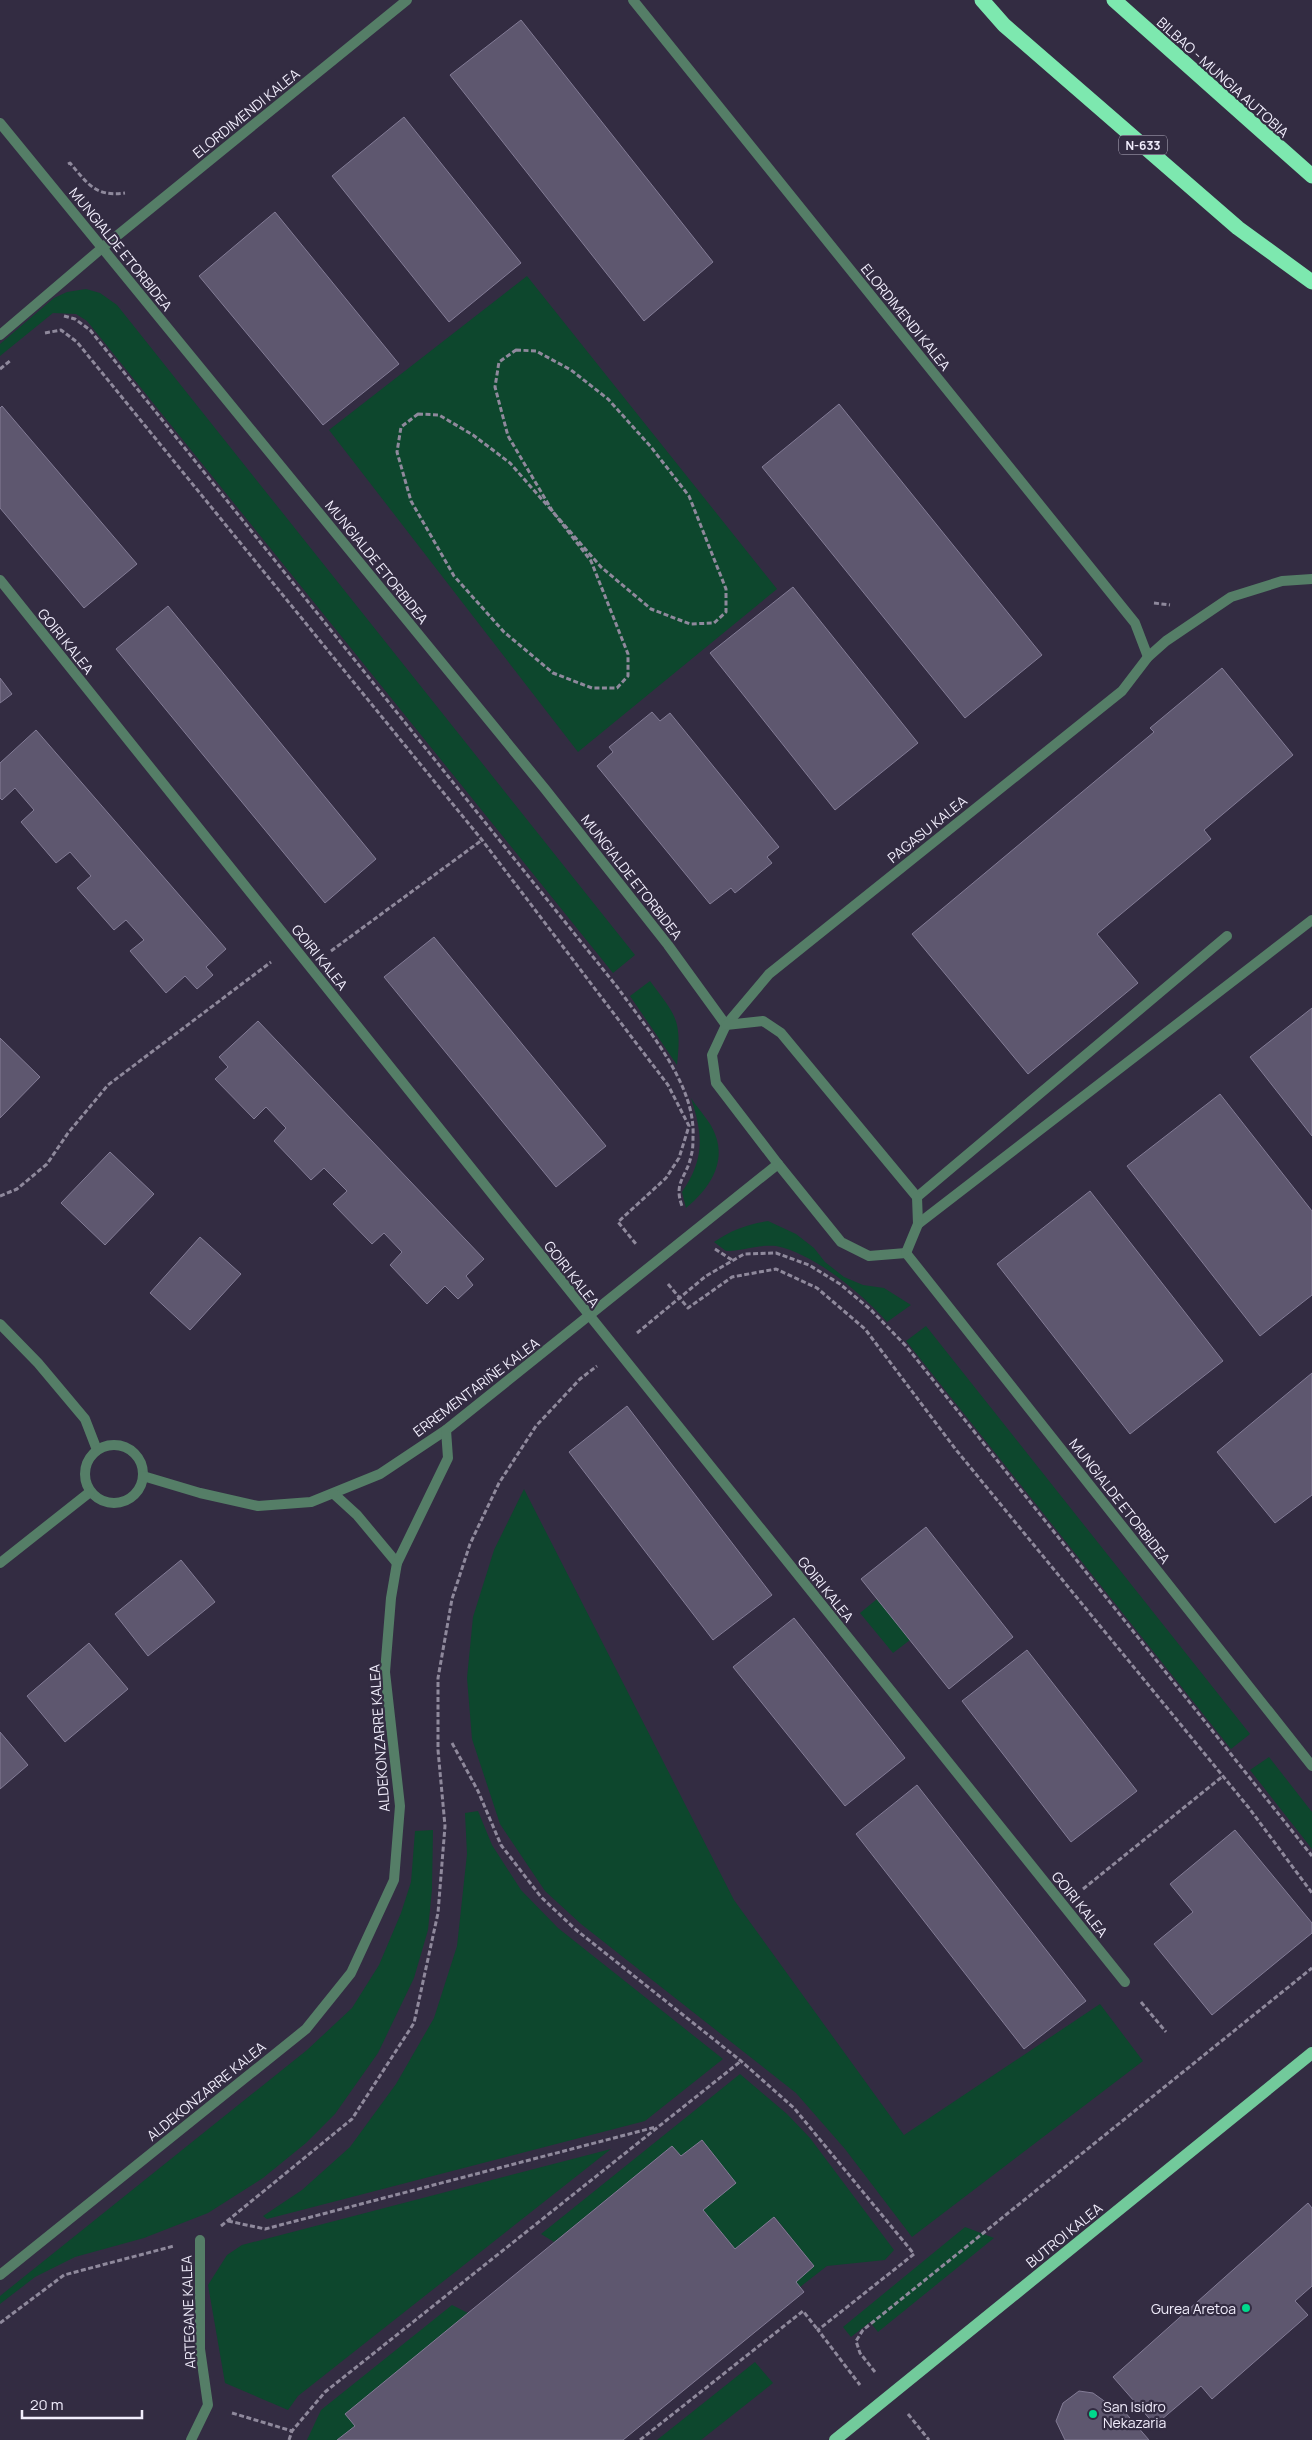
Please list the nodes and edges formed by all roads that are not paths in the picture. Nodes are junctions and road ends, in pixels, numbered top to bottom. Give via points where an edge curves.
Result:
1 (406, 0) edge
2 (633, 0) edge
3 (982, 0) edge
4 (1114, 0) edge
5 (0, 123) edge
6 (1312, 176) edge
7 (102, 248) junction
8 (1312, 282) edge
9 (0, 335) edge
10 (1312, 579) edge
11 (0, 580) edge
12 (1148, 657) junction
13 (1312, 920) edge
14 (1227, 936) dead end
15 (726, 1025) junction
16 (778, 1164) junction
17 (917, 1197) junction
18 (918, 1224) junction
19 (906, 1253) junction
20 (588, 1316) junction
21 (0, 1324) edge
22 (446, 1430) junction
23 (97, 1450) junction
24 (143, 1476) junction
25 (90, 1492) junction
26 (334, 1494) junction
27 (0, 1563) edge
28 (397, 1563) junction
29 (1312, 1766) edge
30 (1125, 1982) road end
31 (1312, 2053) edge
32 (200, 2240) road end
33 (0, 2275) edge
34 (191, 2440) edge
35 (835, 2440) edge

1 - 7 street, ELORDIMENDI KALEA
2 - 12 street, ELORDIMENDI KALEA via 1135,623
3 - 8 highway, N-633 via 1004,25 1238,228
4 - 6 highway, BILBAO - MUNGIA AUTOBIA
5 - 7 street, MUNGIALDE ETORBIDEA
7 - 9 street, ELORDIMENDI KALEA
7 - 15 street, MUNGIALDE ETORBIDEA via 545,788
10 - 12 street, PAGASU KALEA via 1282,581 1231,597
11 - 20 street, GOIRI KALEA
12 - 15 street, PAGASU KALEA via 1122,691 769,974
13 - 18 street
14 - 17 street
15 - 16 street via 712,1055 716,1083
15 - 17 street via 763,1021 781,1033
16 - 19 street via 841,1242 869,1256
16 - 20 street, ERREMENTARIÑE KALEA
17 - 18 street
18 - 19 street
19 - 29 street, MUNGIALDE ETORBIDEA
20 - 22 street, ERREMENTARIÑE KALEA
20 - 30 street, GOIRI KALEA
21 - 23 street via 38,1363 84,1419
22 - 26 street, ERREMENTARIÑE KALEA via 380,1474
22 - 28 street, ALDEKONZARRE KALEA via 448,1458
23 - 24 street via 115,1444 125,1447 139,1458
23 - 25 street via 90,1456 84,1474
24 - 25 street via 135,1495 127,1501 107,1503
24 - 26 street, ERREMENTARIÑE KALEA via 258,1506 311,1502
25 - 27 street
26 - 28 street via 357,1515
28 - 33 street, ALDEKONZARRE KALEA via 385,1672 400,1806 394,1880 351,1973 306,2029
31 - 35 main road, BUTROI KALEA
32 - 34 street, ARTEGANE KALEA via 200,2350 208,2405

